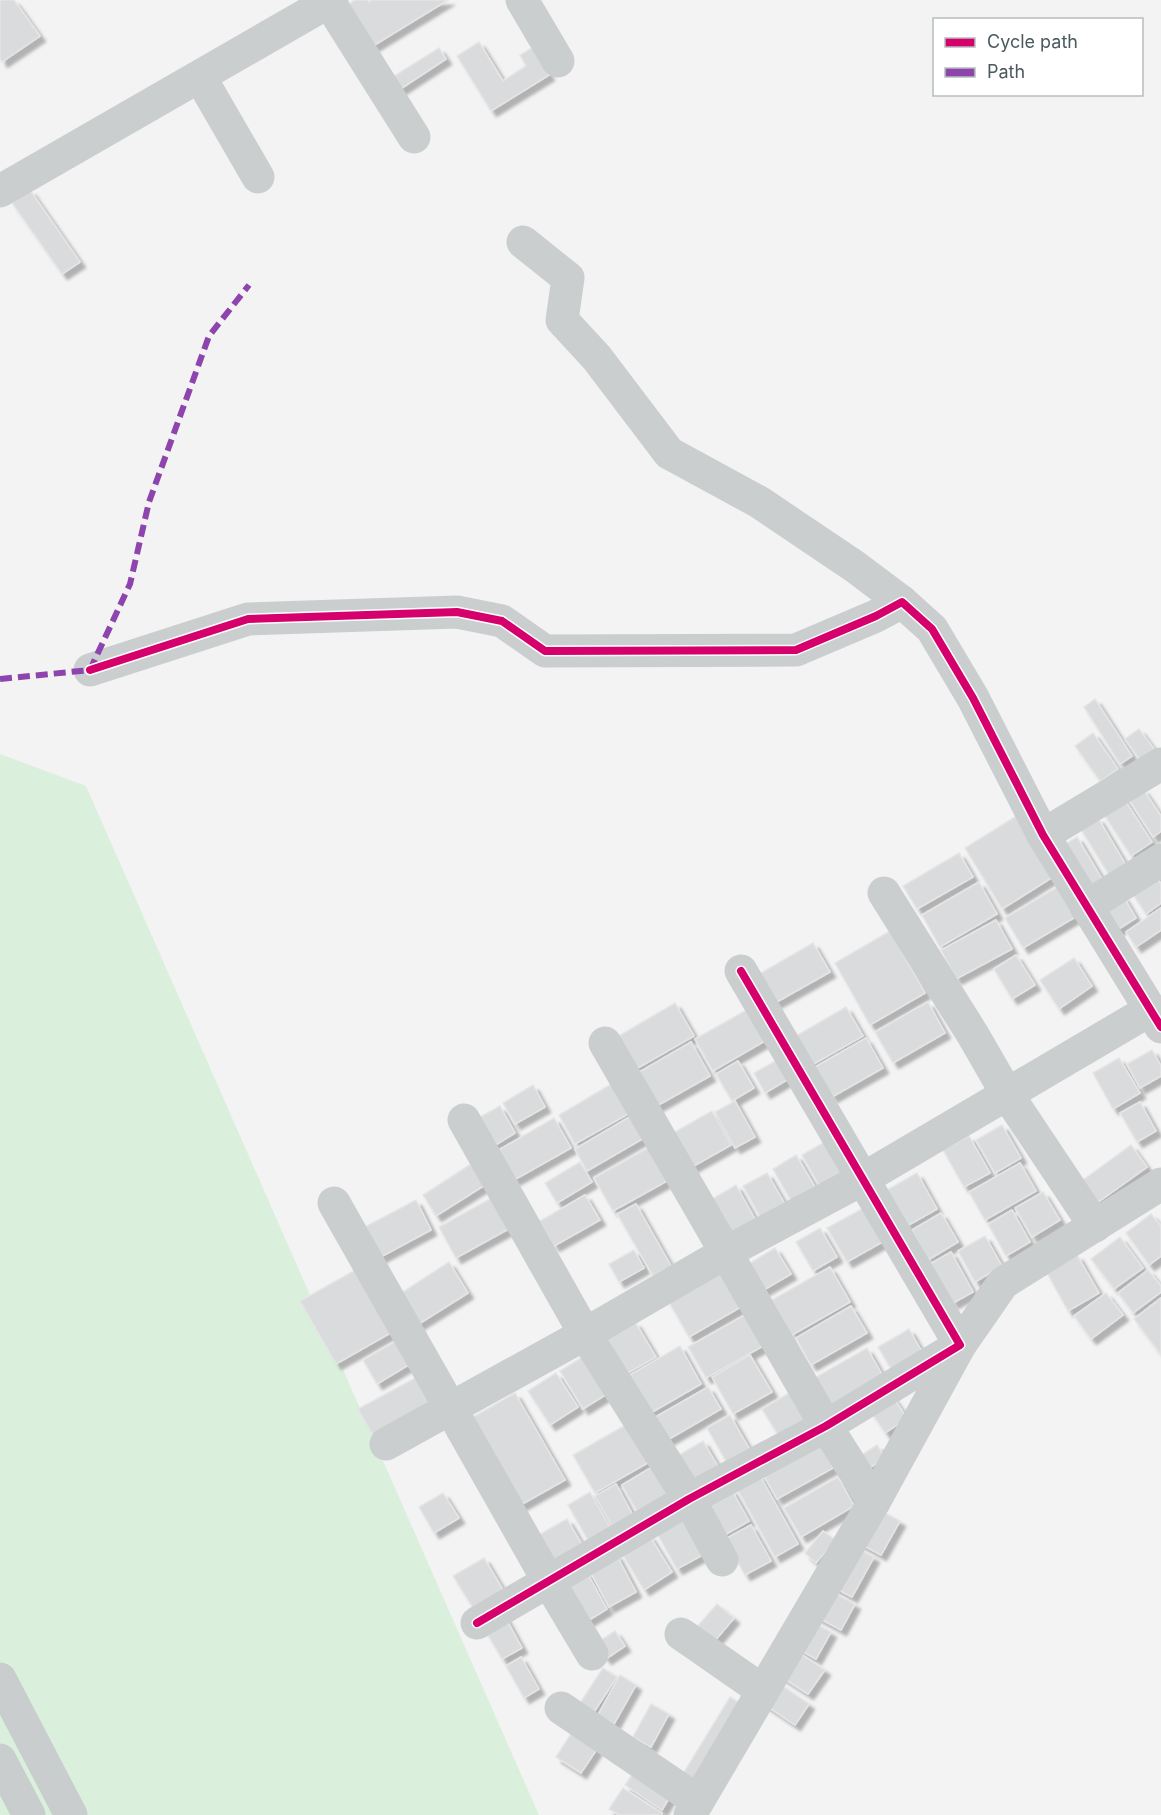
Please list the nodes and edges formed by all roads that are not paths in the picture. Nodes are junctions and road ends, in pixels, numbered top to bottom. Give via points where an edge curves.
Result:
1 (522, 0) edge
2 (331, 1) edge
3 (558, 62) dead end
4 (200, 77) junction
5 (414, 137) dead end
6 (258, 177) dead end
7 (0, 191) edge
8 (523, 242) dead end
9 (902, 602) junction
10 (90, 670) dead end
11 (1161, 764) edge
12 (1043, 836) junction
13 (1161, 860) edge
14 (884, 893) dead end
15 (1086, 907) junction
16 (741, 970) dead end
17 (1156, 1018) edge
18 (605, 1043) dead end
19 (1007, 1094) junction
20 (464, 1120) dead end
21 (861, 1180) junction
22 (1161, 1184) edge
23 (334, 1203) dead end
24 (1095, 1226) junction
25 (725, 1253) junction
26 (585, 1334) junction
27 (960, 1346) junction
28 (449, 1408) junction
29 (826, 1426) junction
30 (386, 1444) dead end
31 (689, 1499) junction
32 (874, 1502) junction
33 (722, 1560) dead end
34 (549, 1582) junction
35 (477, 1623) dead end
36 (681, 1634) dead end
37 (592, 1654) dead end
38 (0, 1679) edge
39 (763, 1691) junction
40 (561, 1708) dead end
41 (0, 1760) edge
42 (694, 1808) edge
43 (29, 1815) edge
44 (71, 1815) edge

1 - 3 street
2 - 4 street
2 - 5 street
4 - 6 street
4 - 7 street
8 - 9 street via 568,278 562,320 597,358 669,453 759,502
9 - 10 street via 796,650 545,651 502,621 457,612 248,619
9 - 12 street via 932,629 973,698
11 - 12 street
12 - 15 street
13 - 15 street
14 - 19 street
15 - 17 street
16 - 21 street
17 - 19 street
18 - 25 street
19 - 21 street
19 - 24 street
20 - 26 street
21 - 25 street
21 - 27 street
22 - 24 street
23 - 28 street
24 - 27 street via 1003,1283
25 - 26 street
25 - 29 street
26 - 28 street
26 - 31 street
27 - 29 street
27 - 32 street
28 - 30 street
28 - 34 street
29 - 31 street
29 - 32 street
31 - 33 street
31 - 34 street
32 - 39 street
34 - 35 street
34 - 37 street
36 - 39 street
38 - 44 main road
39 - 42 street
40 - 42 street
41 - 43 main road

